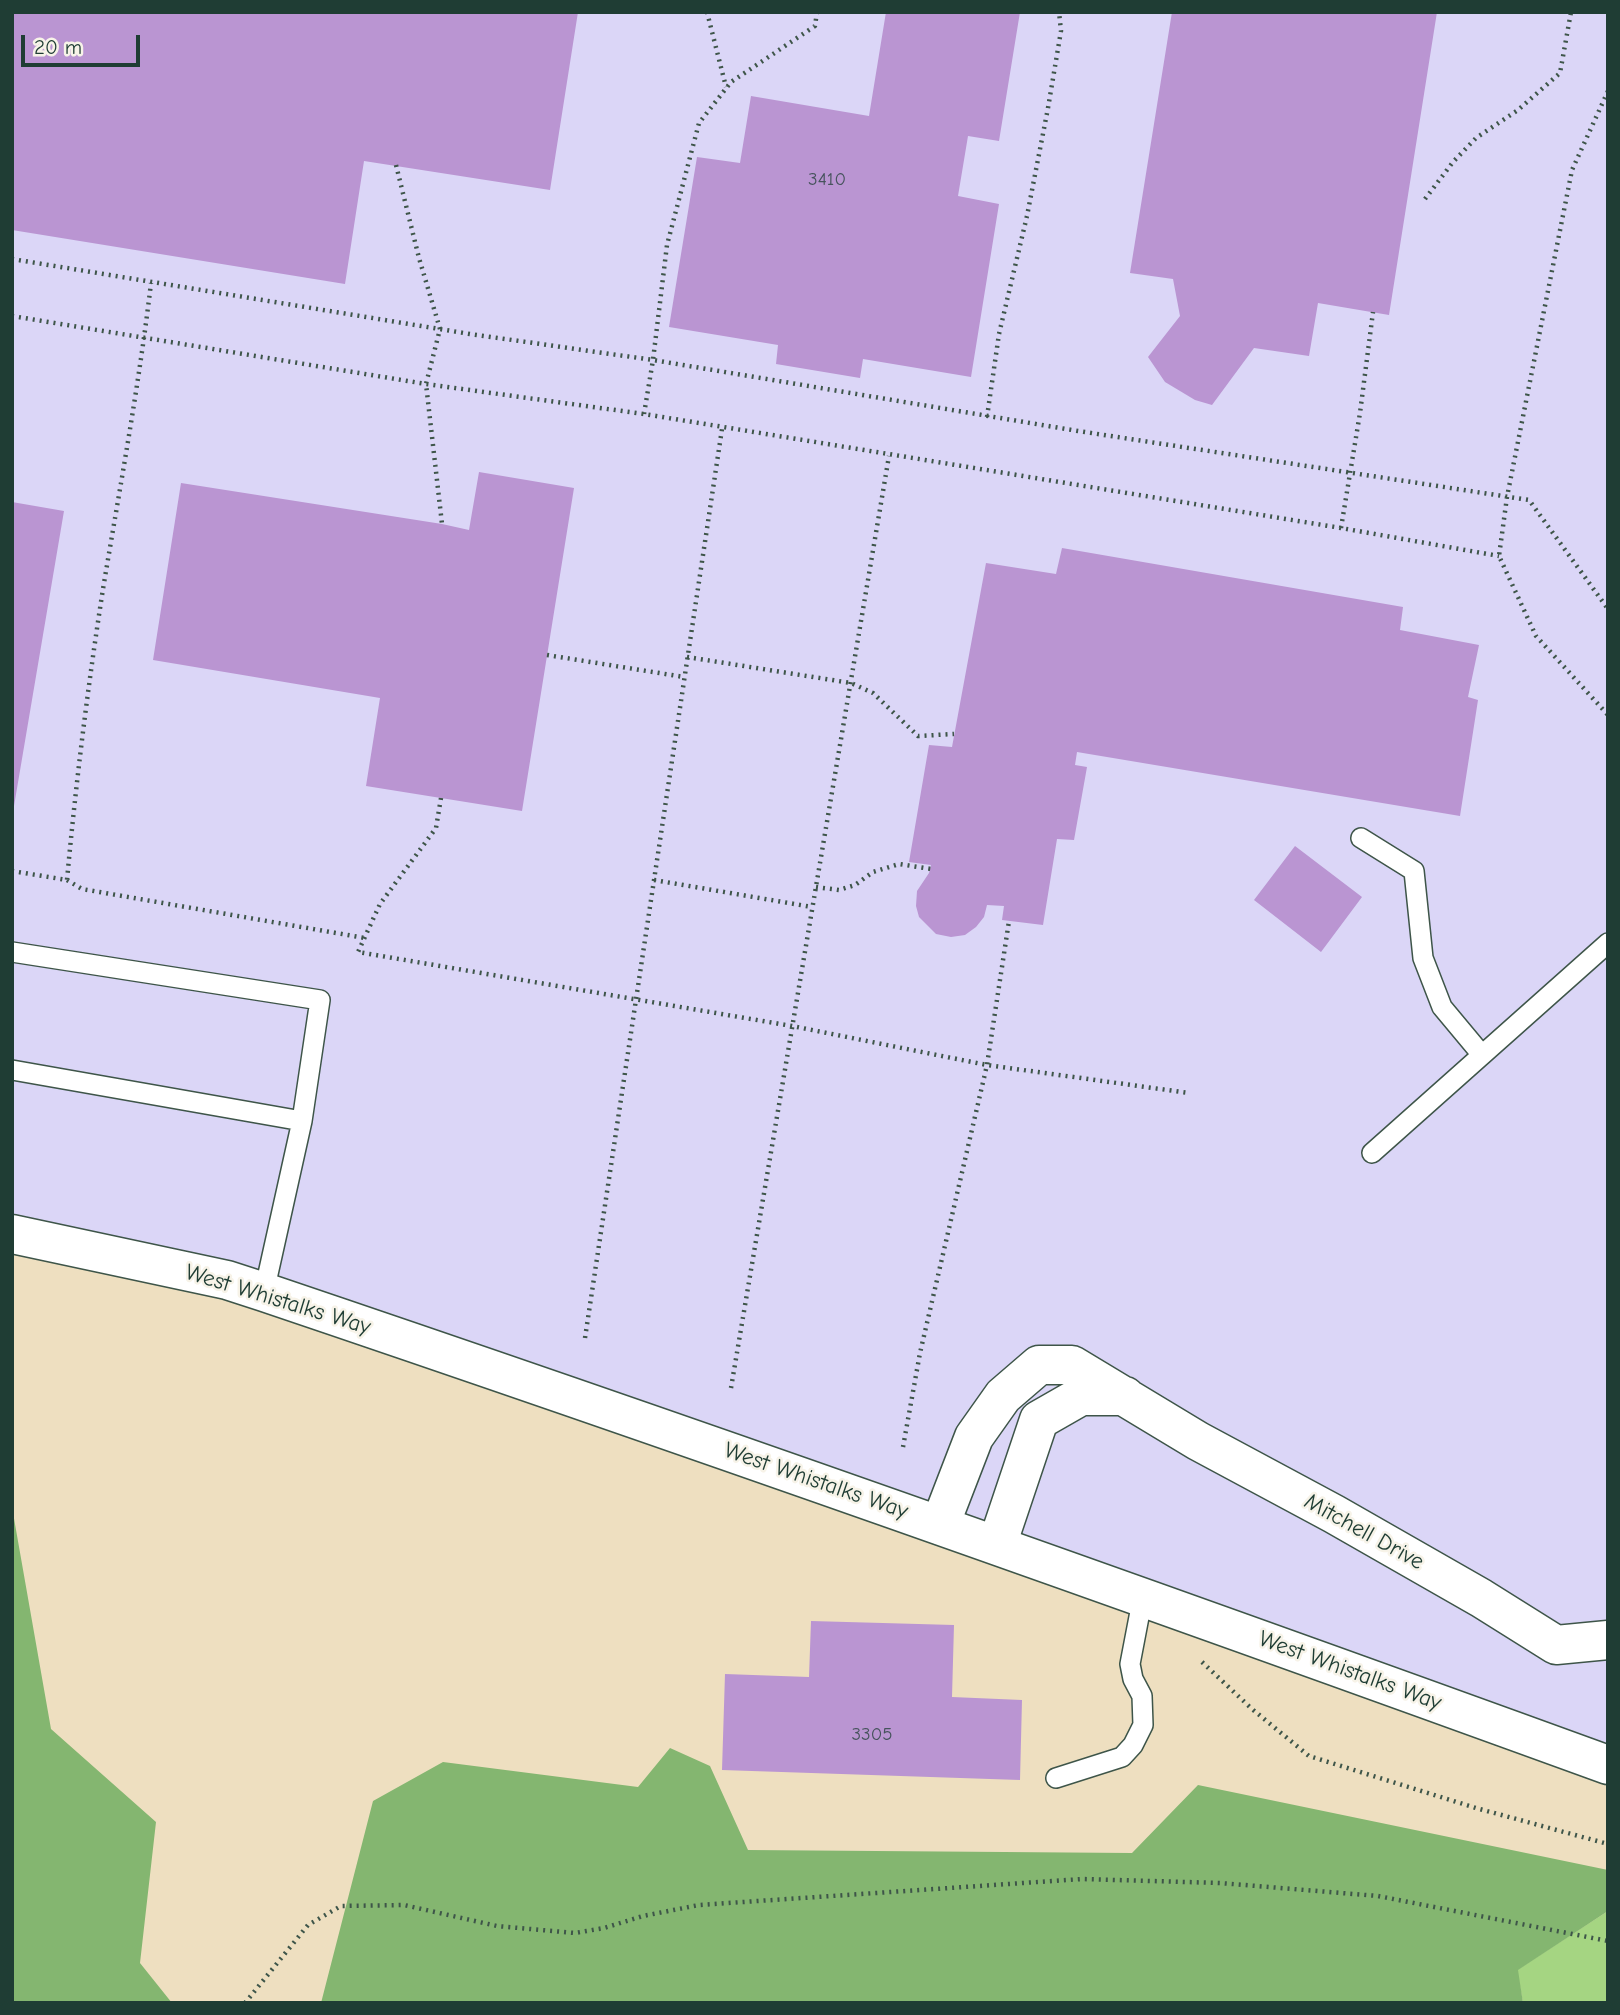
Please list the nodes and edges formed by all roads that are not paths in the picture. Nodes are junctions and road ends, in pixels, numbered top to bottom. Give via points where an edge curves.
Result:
1 (1361, 838) dead end
2 (1608, 943) edge
3 (12, 952) edge
4 (1482, 1055) junction
5 (12, 1070) edge
6 (302, 1121) junction
7 (1372, 1153) dead end
8 (12, 1234) edge
9 (264, 1292) junction
10 (1125, 1395) junction
11 (940, 1525) junction
12 (997, 1545) junction
13 (1143, 1596) junction
14 (1608, 1640) edge
15 (1608, 1765) edge
16 (1056, 1778) dead end

1 - 4 lane via 1414,871 1423,958 1442,1007
2 - 4 lane
3 - 6 lane via 320,1000
4 - 7 lane
5 - 6 lane
6 - 9 lane
8 - 9 main road, West Whistalks Way
9 - 11 main road, West Whistalks Way
10 - 11 main road, Mitchell Drive via 1072,1365 1039,1365 1003,1396 974,1437
10 - 12 main road via 1082,1396 1039,1420
10 - 14 main road, Mitchell Drive via 1198,1441 1481,1598 1556,1646
11 - 12 main road, West Whistalks Way
12 - 13 main road, West Whistalks Way
13 - 15 main road, West Whistalks Way
13 - 16 lane via 1130,1664 1142,1696 1143,1725 1122,1757

